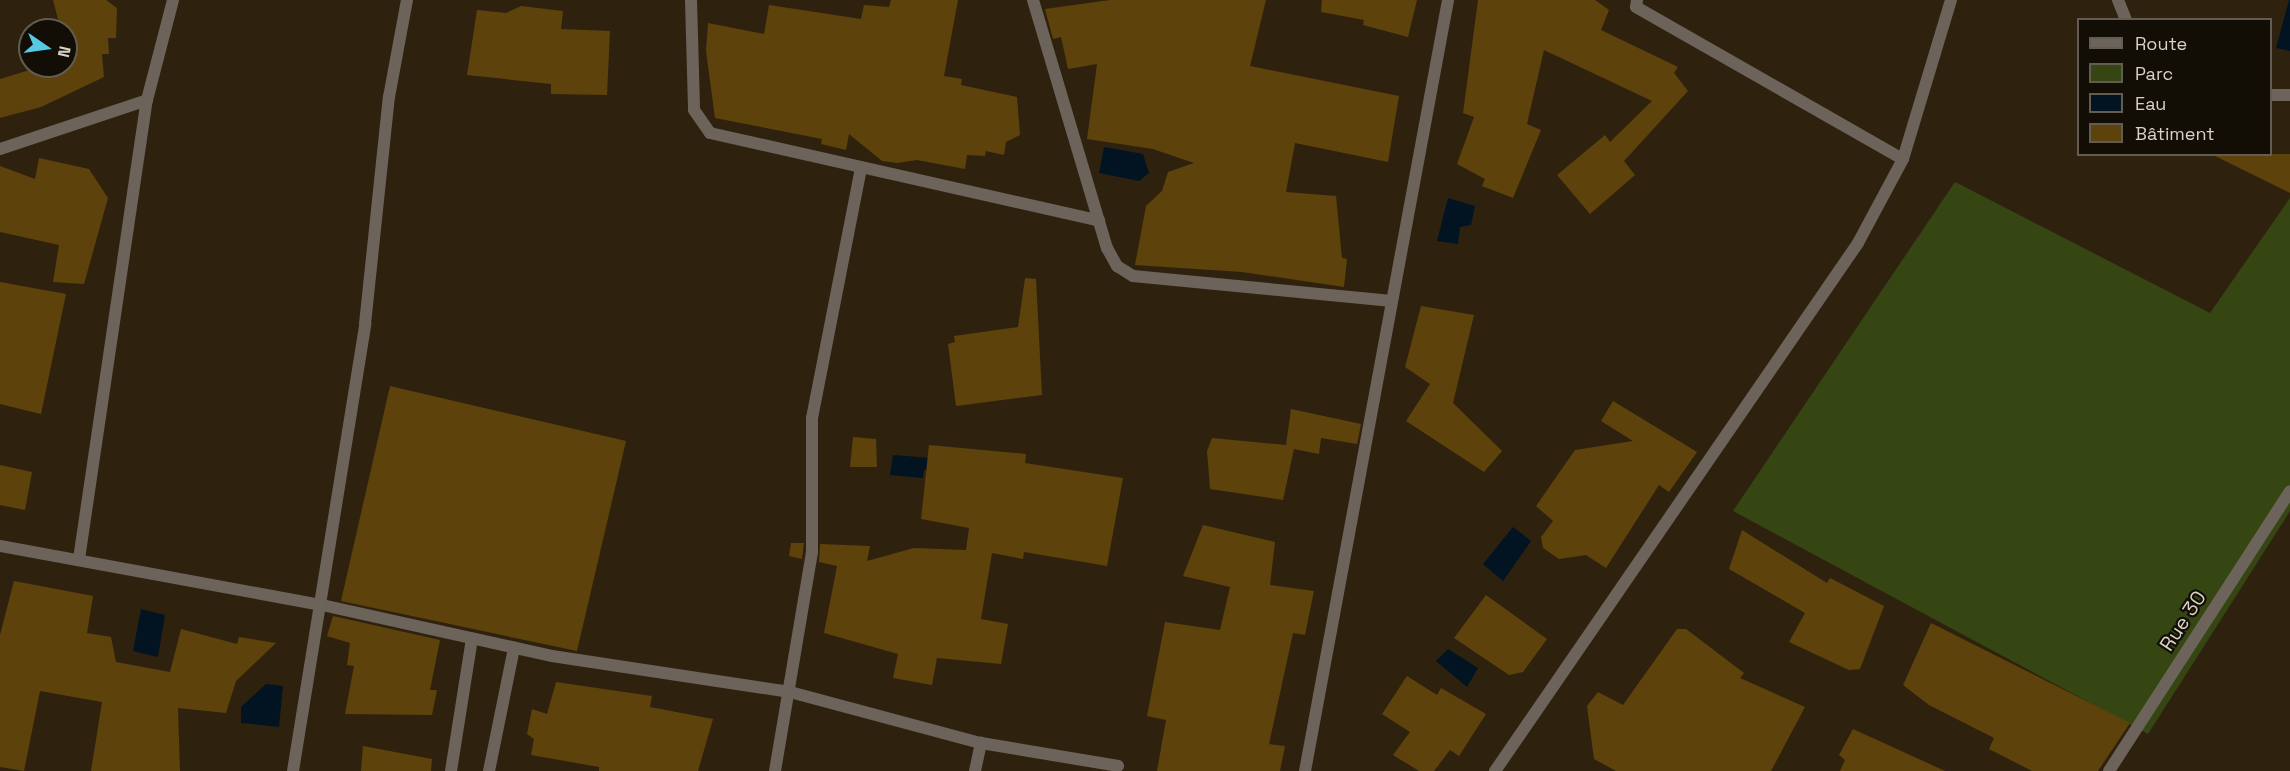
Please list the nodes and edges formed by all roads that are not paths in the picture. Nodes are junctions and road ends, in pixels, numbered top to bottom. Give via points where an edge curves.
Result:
1 (173, 0) edge
2 (407, 0) edge
3 (691, 0) edge
4 (1033, 0) edge
5 (1448, 0) edge
6 (1951, 0) edge
7 (2118, 0) edge
8 (1635, 2) edge
9 (2125, 18) edge
10 (2272, 95) edge
11 (2290, 95) edge
12 (147, 100) junction
13 (0, 149) edge
14 (1903, 159) junction
15 (861, 168) junction
16 (1099, 221) junction
17 (1392, 301) junction
18 (2290, 491) edge
19 (0, 546) edge
20 (79, 559) junction
21 (321, 605) junction
22 (472, 639) junction
23 (514, 648) junction
24 (790, 692) junction
25 (981, 743) junction
26 (1118, 766) dead end
27 (293, 771) edge
28 (451, 771) edge
29 (489, 771) edge
30 (775, 771) edge
31 (975, 771) edge
32 (1305, 771) edge
33 (1495, 771) edge
34 (2109, 771) edge

1 - 12 street
2 - 21 street via 390,97 365,324
3 - 15 street via 694,110 710,133
4 - 16 street
5 - 17 street
6 - 14 street
7 - 9 street
8 - 14 street
10 - 11 street
12 - 13 street
12 - 20 street
14 - 33 street via 1858,243
15 - 16 street
15 - 24 street via 812,418 812,552
16 - 17 street via 1117,266 1133,276
17 - 32 street
18 - 34 street, Rue 30
19 - 20 street
20 - 21 street
21 - 22 street
21 - 27 street
22 - 23 street
22 - 28 street
23 - 24 street
23 - 29 street
24 - 25 street
24 - 30 street
25 - 26 street
25 - 31 street

